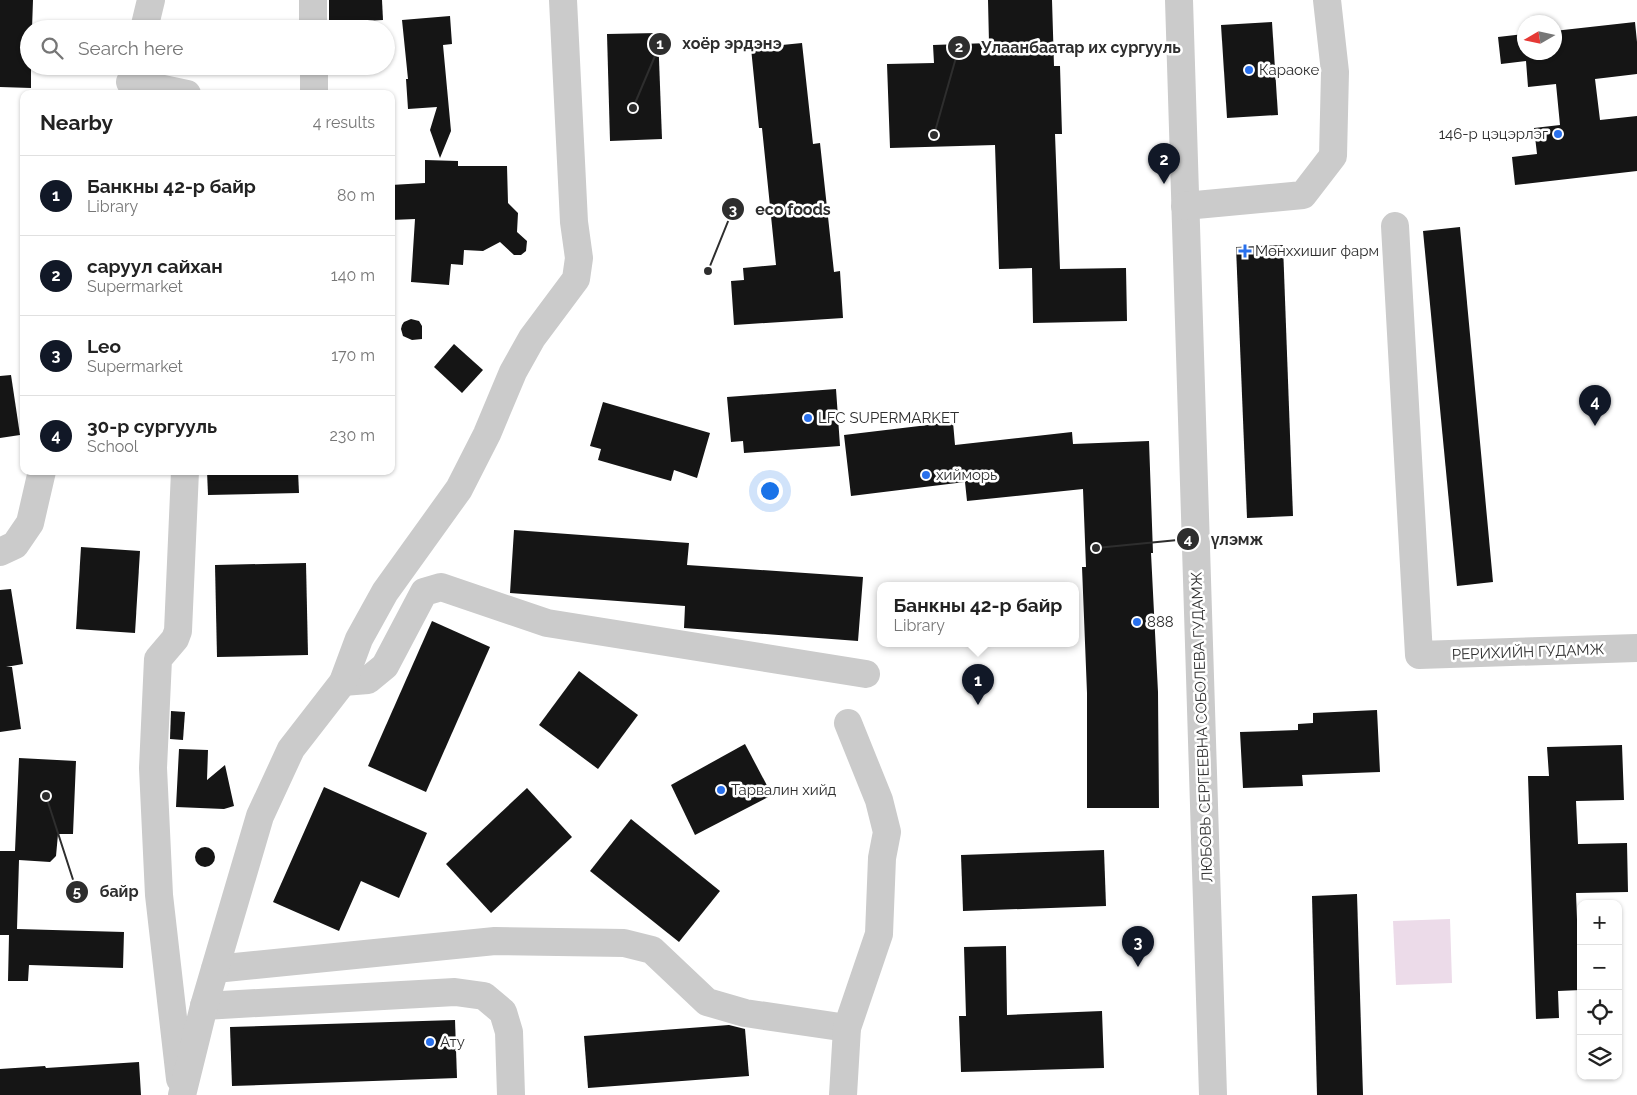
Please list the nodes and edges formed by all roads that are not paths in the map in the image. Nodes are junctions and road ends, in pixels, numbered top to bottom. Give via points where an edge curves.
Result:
1 (151, 0) edge
2 (312, 0) edge
3 (563, 0) edge
4 (1178, 0) edge
5 (1327, 0) edge
6 (146, 20) edge
7 (313, 20) edge
8 (314, 75) edge
9 (131, 81) edge
10 (170, 90) edge
11 (314, 90) edge
12 (1185, 206) junction
13 (1395, 226) dead end
14 (41, 475) edge
15 (185, 475) edge
16 (0, 552) edge
17 (1637, 648) edge
18 (866, 674) dead end
19 (343, 682) junction
20 (848, 723) dead end
21 (215, 969) junction
22 (204, 1006) junction
23 (848, 1028) junction
24 (182, 1095) edge
25 (511, 1095) edge
26 (843, 1095) edge
27 (1214, 1095) edge

1 - 6 street
2 - 7 street
3 - 19 street via 578,258 576,279 532,338 513,372 459,489 385,592 359,639
4 - 12 street, ЛЮБОВЬ СЕРГЕЕВНА СОБОЛЕВА ГУДАМЖ
5 - 12 street via 1335,72 1333,156 1303,195
8 - 11 street
9 - 10 street
12 - 27 street, ЛЮБОВЬ СЕРГЕЕВНА СОБОЛЕВА ГУДАМЖ
13 - 17 street, РЕРИХИЙН ГУДАМЖ via 1418,655
14 - 16 street via 30,523 15,544
15 - 24 street via 178,631 158,659 153,768 159,895
18 - 19 street via 548,623 441,587 424,592 386,666 368,680
19 - 21 street via 291,749 260,816
20 - 23 street via 879,800 887,832 882,858 879,934
21 - 22 street
21 - 23 street via 495,941 624,943 652,950 708,1002 745,1013
22 - 24 street
22 - 25 street via 455,992 484,996 502,1012 509,1032
23 - 26 street

